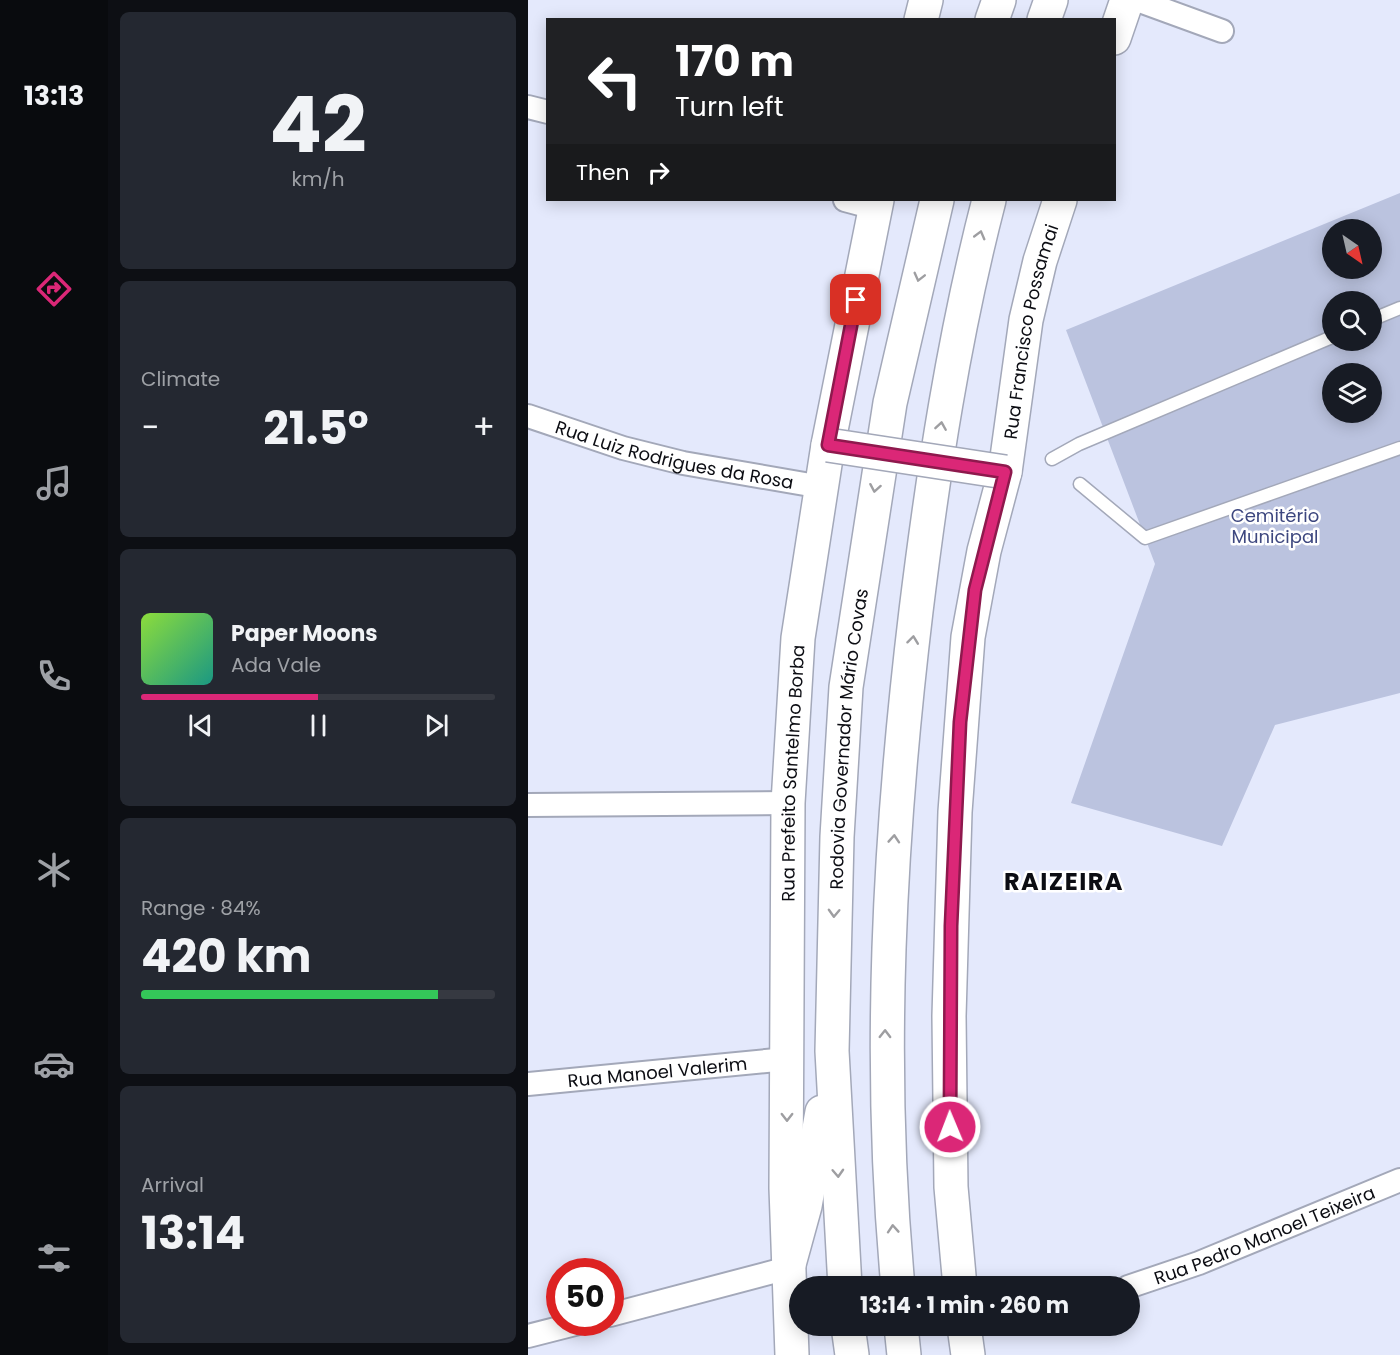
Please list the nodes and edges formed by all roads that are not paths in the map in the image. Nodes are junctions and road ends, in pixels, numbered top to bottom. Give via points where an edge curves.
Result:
1 (926, 0) edge
2 (999, 0) edge
3 (1051, 0) edge
4 (1127, 0) edge
5 (1137, 0) edge
6 (922, 18) edge
7 (993, 18) edge
8 (1045, 18) edge
9 (1222, 31) dead end
10 (1116, 32) edge
11 (528, 106) edge
12 (546, 111) edge
13 (937, 201) edge
14 (989, 201) edge
15 (1060, 201) edge
16 (866, 202) edge
17 (1400, 308) edge
18 (1382, 315) edge
19 (1322, 341) edge
20 (528, 417) edge
21 (828, 445) junction
22 (1400, 448) edge
23 (1052, 459) dead end
24 (1005, 472) junction
25 (1080, 484) dead end
26 (822, 487) junction
27 (788, 803) junction
28 (528, 805) edge
29 (832, 1051) junction
30 (787, 1059) junction
31 (528, 1084) edge
32 (1400, 1180) edge
33 (788, 1268) junction
34 (844, 1276) edge
35 (896, 1276) edge
36 (959, 1276) edge
37 (1140, 1283) edge
38 (624, 1311) edge
39 (546, 1331) edge
40 (528, 1336) edge
41 (849, 1336) edge
42 (902, 1336) edge
43 (965, 1336) edge
44 (792, 1355) edge
45 (852, 1355) edge
46 (904, 1355) edge
47 (968, 1355) edge

1 - 6 main road
2 - 7 main road
3 - 8 main road
4 - 10 main road
5 - 9 street
11 - 12 street
13 -> 29 main road, Rodovia Governador Mário Covas via 890,403 846,687 836,859
35 -> 14 main road via 885,1050 895,814 942,422 956,339
15 - 24 main road, Rua Francisco Possamai via 1026,320
16 - 21 main road, Rua Prefeito Santelmo Borba
17 - 18 lane
19 - 23 lane
20 - 26 street, Rua Luiz Rodrigues da Rosa via 683,463
21 - 24 main road, bridge
21 - 26 main road, Rua Prefeito Santelmo Borba
22 - 25 lane via 1145,538
24 - 36 main road, Rua Francisco Possamai via 975,590 960,722 951,915 949,1107
26 - 27 main road, Rua Prefeito Santelmo Borba via 798,638
27 - 28 street
27 - 30 main road, Rua Prefeito Santelmo Borba
29 - 33 main road via 806,1206
29 -> 34 main road, Rodovia Governador Mário Covas
30 - 31 street, Rua Manoel Valerim
30 -> 33 main road, Rua Prefeito Santelmo Borba
32 - 37 street, Rua Pedro Manoel Teixeira via 1199,1263
33 - 38 street
33 - 44 main road, Rua Prefeito Santelmo Borba
39 - 40 street
41 - 45 main road
42 - 46 main road
43 - 47 main road

